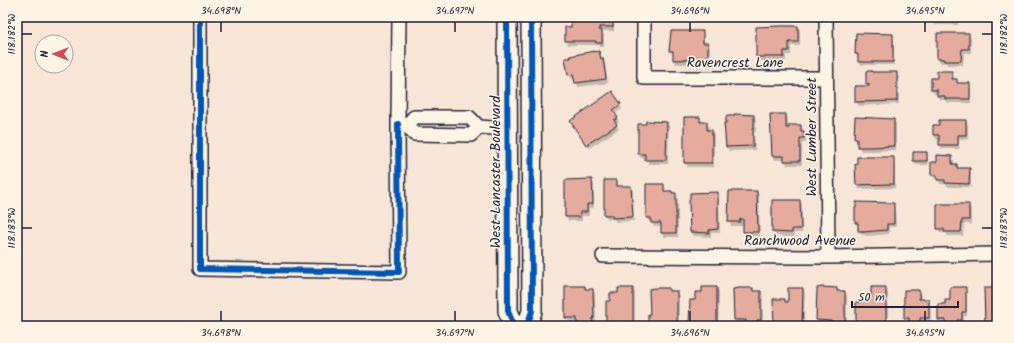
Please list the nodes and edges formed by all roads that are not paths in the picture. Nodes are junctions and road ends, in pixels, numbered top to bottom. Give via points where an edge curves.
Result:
1 (200, 17) edge
2 (399, 17) edge
3 (507, 17) edge
4 (531, 17) edge
5 (644, 17) edge
6 (826, 17) edge
7 (826, 78) junction
8 (403, 124) junction
9 (479, 127) junction
10 (507, 129) junction
11 (997, 254) edge
12 (603, 256) dead end
13 (828, 257) junction
14 (514, 326) edge
15 (527, 326) edge

1 - 8 street via 200,268 399,272
2 - 8 street
3 - 10 street, West Lancaster Boulevard
4 - 15 street via 532,311
5 - 7 street, Ravencrest Lane via 644,78
6 - 7 street, West Lumber Street
7 - 13 street, West Lumber Street
8 - 9 street via 414,117 469,117
8 - 9 street via 414,134 471,135
9 - 10 street
10 - 14 street, West Lancaster Boulevard via 508,311
11 - 13 street, Ranchwood Avenue
12 - 13 street, Ranchwood Avenue

